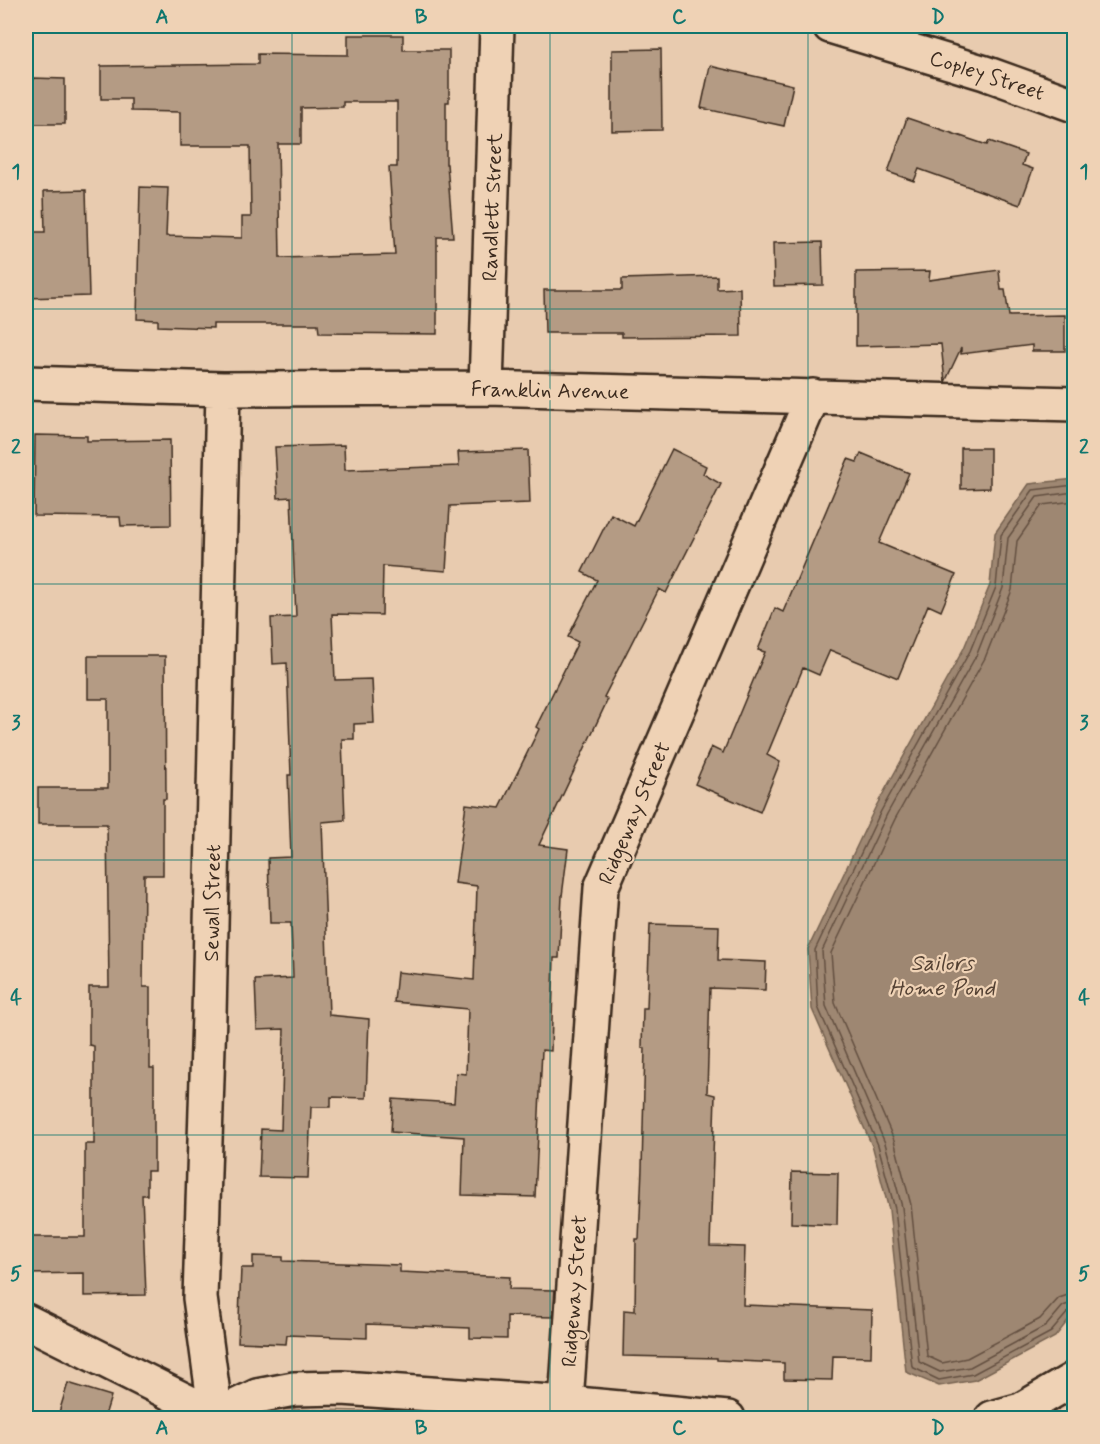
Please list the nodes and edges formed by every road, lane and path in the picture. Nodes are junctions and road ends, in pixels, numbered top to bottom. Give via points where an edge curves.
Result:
1 (497, 26) edge
2 (830, 26) edge
3 (1074, 105) edge
4 (26, 383) edge
5 (486, 388) junction
6 (224, 389) junction
7 (813, 396) junction
8 (1074, 404) edge
9 (26, 1321) edge
10 (1074, 1378) edge
11 (566, 1403) junction
12 (215, 1417) edge
13 (728, 1419) edge
14 (992, 1419) edge

1 - 5 street, Randlett Street
2 - 3 street, Copley Street
4 - 6 street, Franklin Avenue
5 - 6 street, Franklin Avenue
5 - 7 street, Franklin Avenue
6 - 12 street, Sewall Street via 200,1298
7 - 8 street, Franklin Avenue
7 - 11 street, Ridgeway Street via 601,888
9 - 12 street
10 - 14 street via 1021,1410
11 - 12 street via 342,1388 294,1389 257,1396
11 - 13 street

